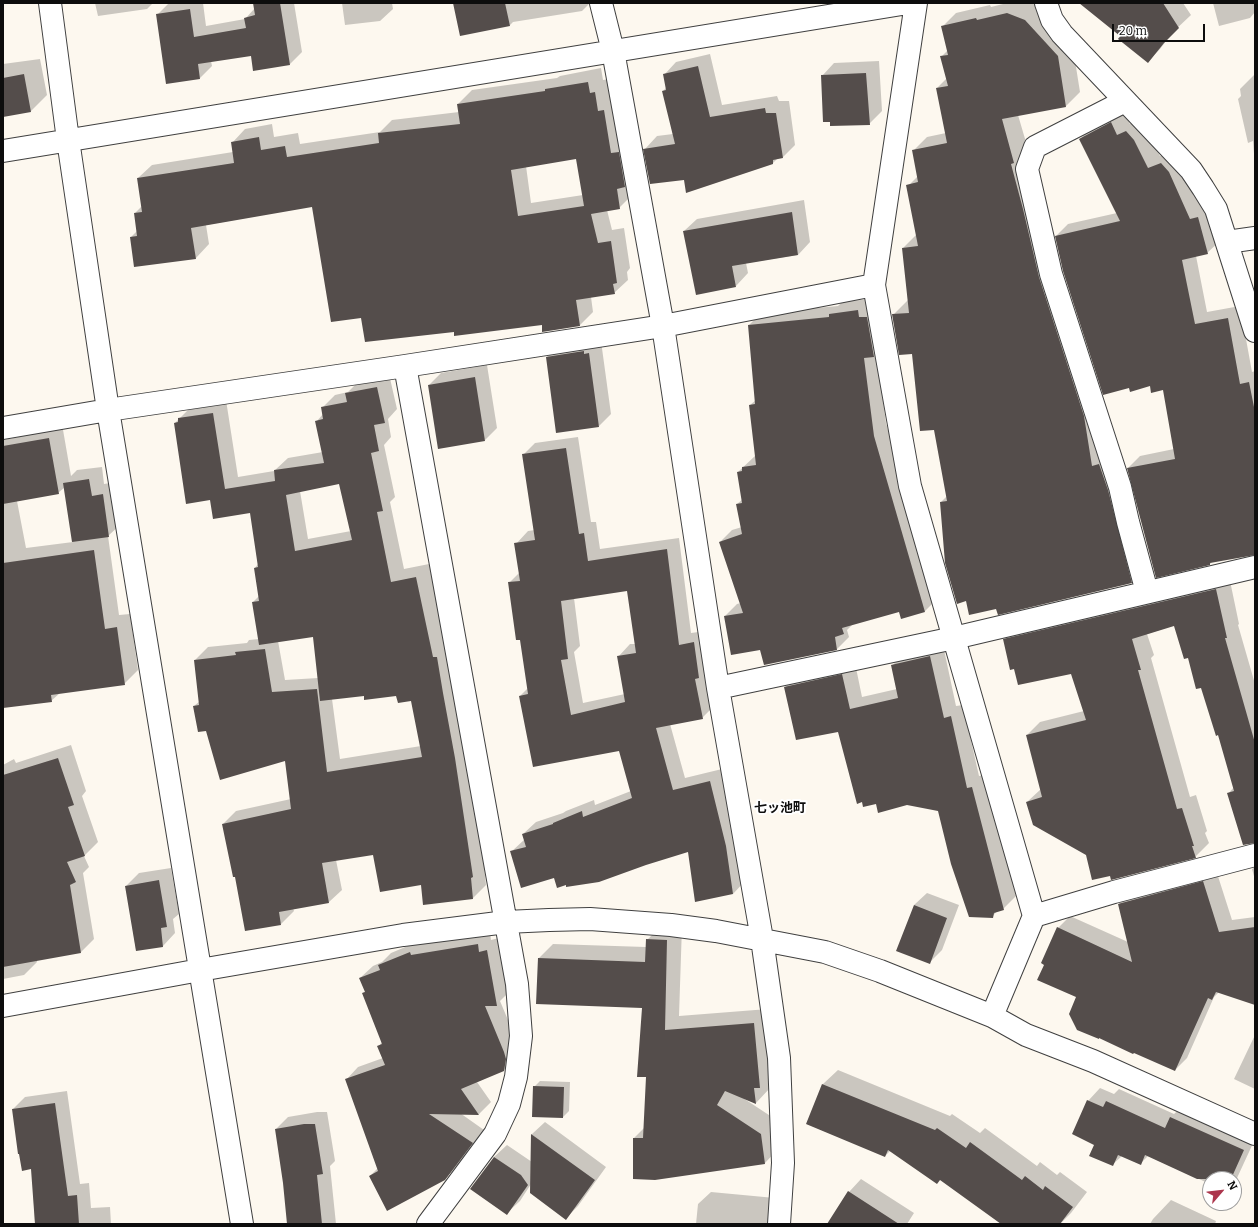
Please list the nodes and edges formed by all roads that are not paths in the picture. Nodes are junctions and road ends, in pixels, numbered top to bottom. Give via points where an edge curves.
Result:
1 (50, 3) edge
2 (601, 3) edge
3 (908, 3) edge
4 (916, 3) edge
5 (1046, 3) edge
6 (613, 52) junction
7 (1124, 101) junction
8 (68, 140) junction
9 (3, 151) edge
10 (1255, 238) edge
11 (1227, 242) junction
12 (874, 285) junction
13 (663, 326) junction
14 (1255, 331) edge
15 (405, 366) junction
16 (108, 410) junction
17 (3, 428) edge
18 (1255, 567) edge
19 (1147, 592) junction
20 (954, 638) junction
21 (718, 688) junction
22 (1255, 855) edge
23 (1034, 916) junction
24 (506, 922) junction
25 (762, 939) junction
26 (200, 970) junction
27 (3, 1006) edge
28 (992, 1016) junction
29 (1255, 1134) edge
30 (434, 1222) edge
31 (242, 1224) edge
32 (778, 1224) edge

1 - 8 street
2 - 6 street
3 - 6 street
4 - 12 street
5 - 7 street via 1052,20 1062,34
6 - 8 street
6 - 13 street
7 - 11 street via 1191,170 1216,209
7 - 19 street via 1035,147 1027,169 1051,274 1120,487
8 - 9 street
8 - 16 street
10 - 11 street
11 - 14 street
12 - 13 street
12 - 20 street via 910,486
13 - 15 street
13 - 21 street
15 - 16 street
15 - 24 street
16 - 17 street
16 - 26 street
18 - 19 street
19 - 20 street
20 - 21 street
20 - 23 street
21 - 25 street
22 - 23 street
23 - 28 street
24 - 25 street via 597,920 671,925
24 - 26 street via 403,935
24 - 30 street via 518,984 522,1036 516,1077 509,1104 495,1134
25 - 28 street via 849,960
25 - 32 street via 779,1058 783,1163
26 - 27 street
26 - 31 street
28 - 29 street via 1026,1035 1093,1061

